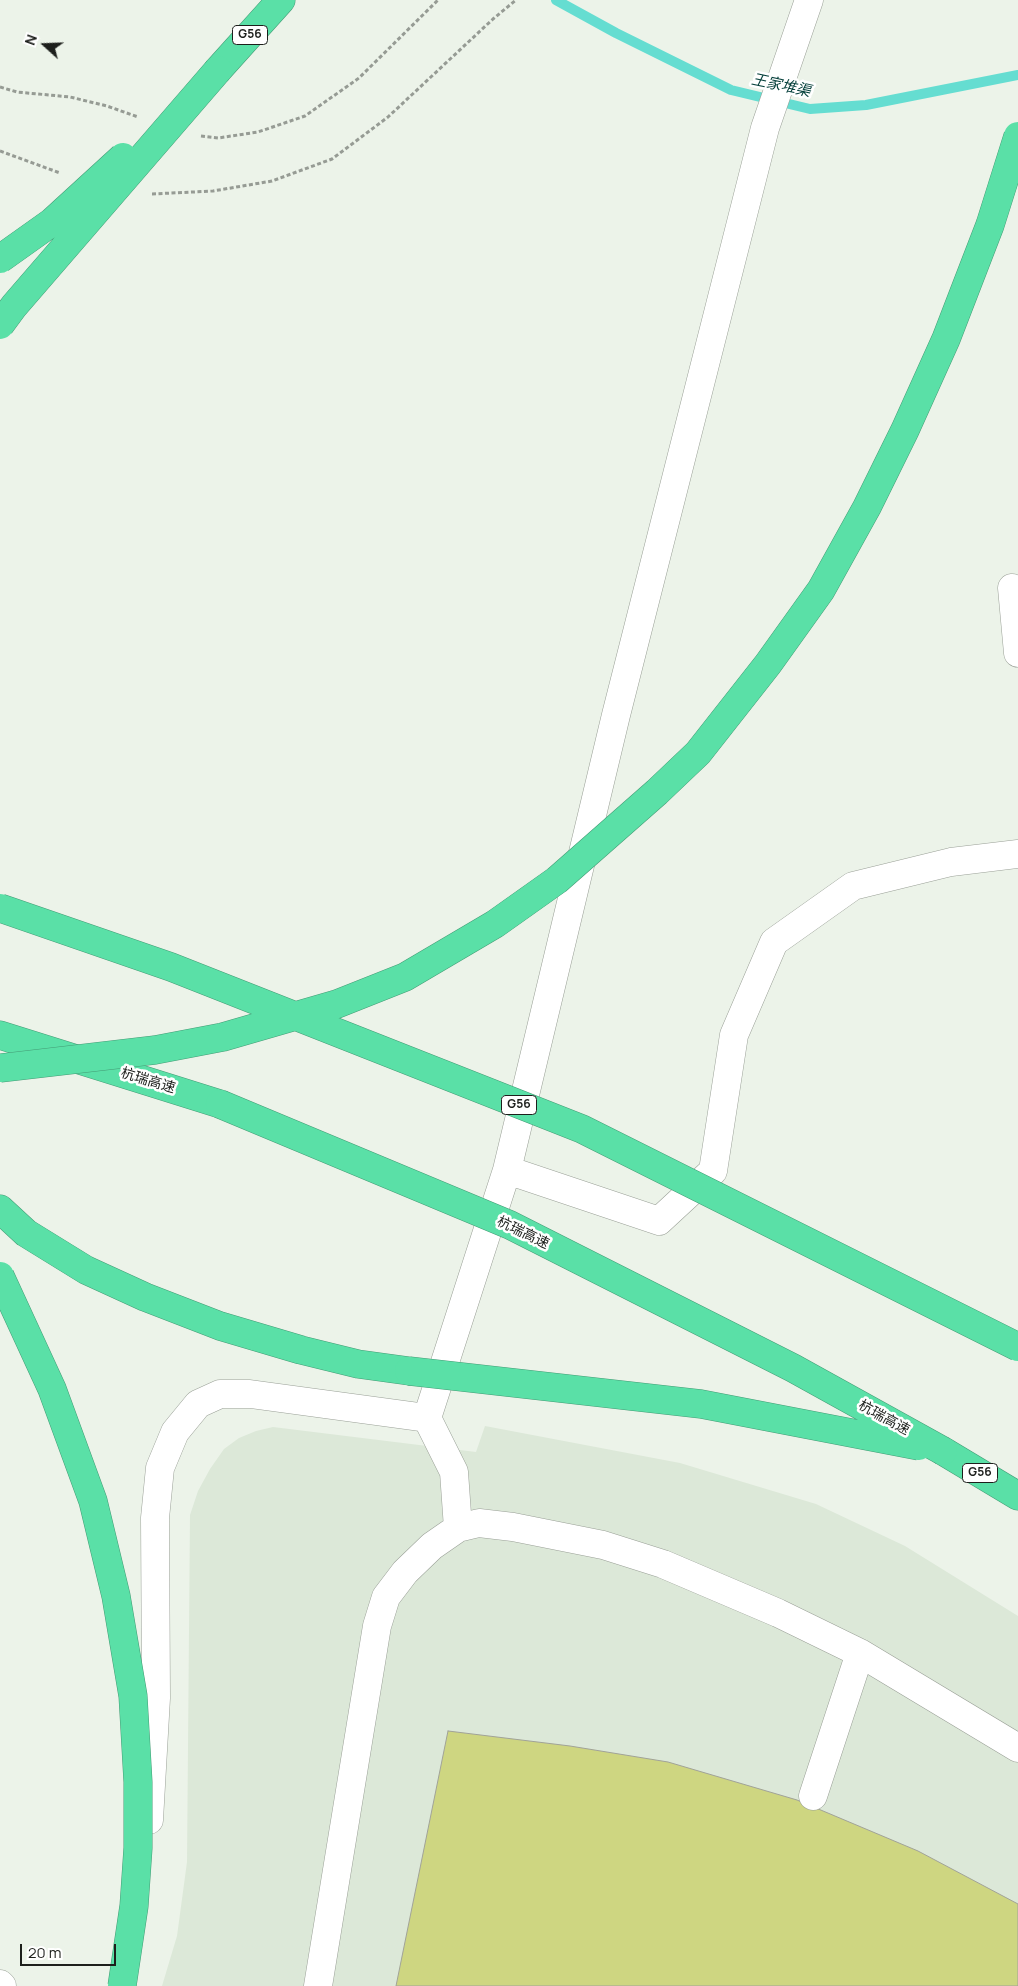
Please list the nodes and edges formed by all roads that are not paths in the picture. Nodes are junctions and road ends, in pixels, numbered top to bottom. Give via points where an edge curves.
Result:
1 (281, 0) edge
2 (809, 0) edge
3 (218, 70) junction
4 (1018, 136) edge
5 (0, 259) edge
6 (0, 326) edge
7 (1012, 588) dead end
8 (1018, 653) edge
9 (1018, 854) edge
10 (0, 908) edge
11 (0, 1035) edge
12 (0, 1068) edge
13 (507, 1170) junction
14 (0, 1209) edge
15 (0, 1276) edge
16 (1018, 1347) edge
17 (427, 1418) junction
18 (943, 1451) junction
19 (1018, 1496) edge
20 (458, 1528) junction
21 (860, 1653) junction
22 (1018, 1748) edge
23 (813, 1796) dead end
24 (121, 1986) edge
25 (318, 1986) edge

1 - 3 highway, G56
2 - 13 street via 765,128 616,715
3 - 5 highway, bridge via 52,222
3 - 6 highway, bridge
4 - 12 highway, bridge via 990,225 946,338 867,507 821,590 768,664 698,753 657,792 556,880 495,924 405,977 338,1004 223,1037 155,1050
7 - 8 street
9 - 13 street via 951,862 853,886 774,942 734,1034 713,1171 659,1221
10 - 16 highway, G56, bridge via 171,967 582,1129
11 - 18 highway, 杭瑞高速, bridge via 220,1104 510,1225 793,1368
13 - 17 street
14 - 18 highway, bridge via 26,1233 86,1270 220,1326 311,1352 358,1364 409,1371 701,1404
15 - 24 highway, bridge via 52,1389 92,1501 116,1596 134,1696 138,1848 134,1906
17 - 20 street via 454,1472
17 - 24 street via 250,1394 220,1394 198,1404 176,1432 160,1468 155,1518 156,1698 150,1812
18 - 19 highway, 杭瑞高速 / G56
20 - 21 street via 479,1523 603,1544 655,1561 778,1613
20 - 25 street via 404,1572 386,1597 376,1626
21 - 22 street
21 - 23 street

